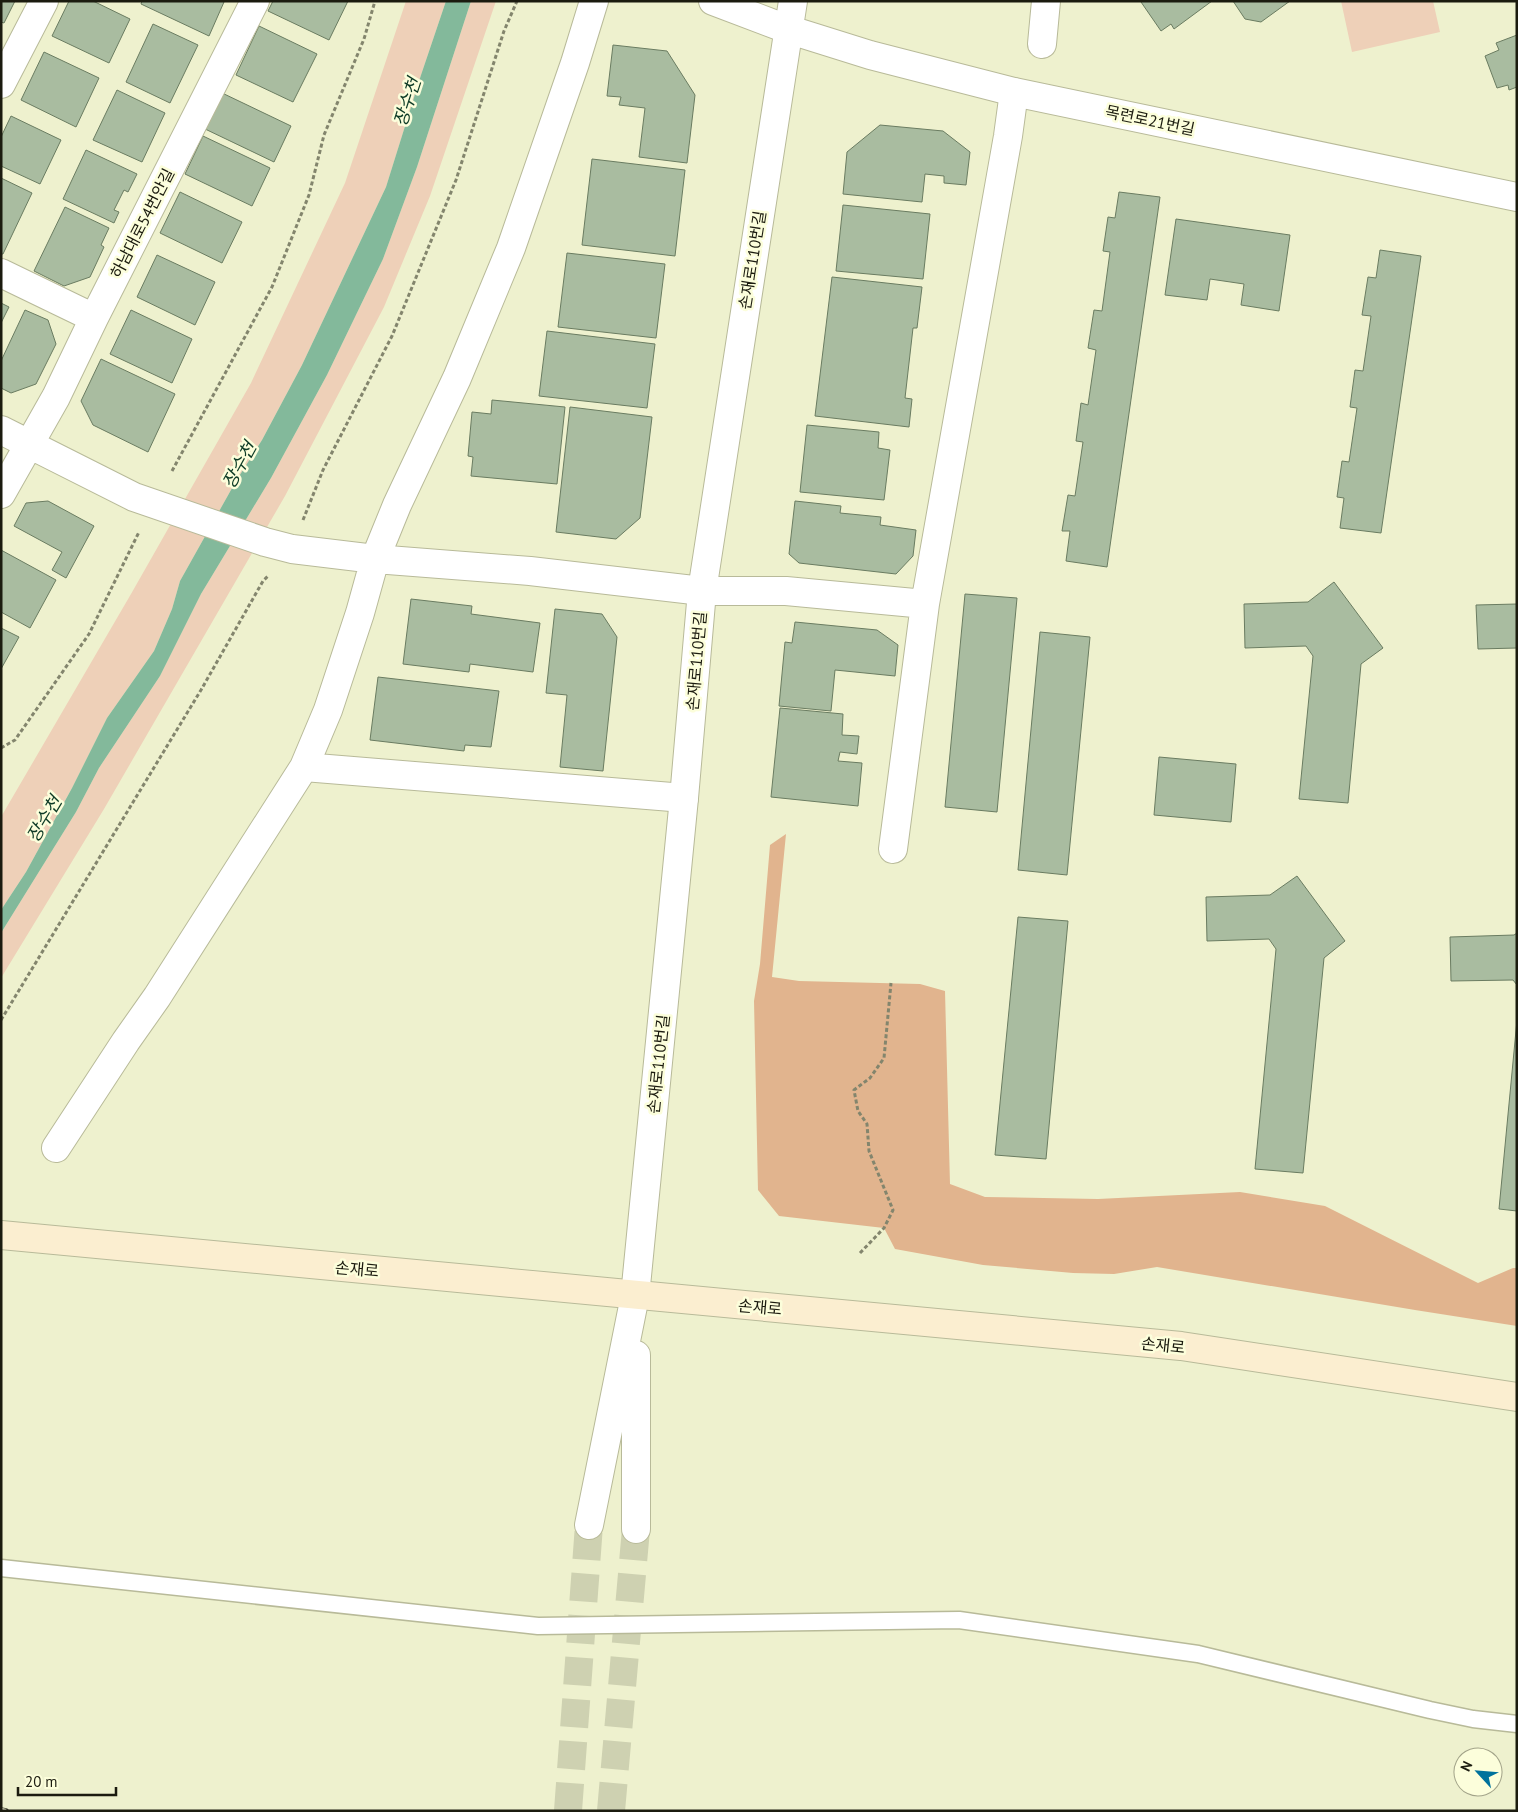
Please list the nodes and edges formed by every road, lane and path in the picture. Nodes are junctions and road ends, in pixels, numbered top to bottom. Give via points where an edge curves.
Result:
1 (44, 1) edge
2 (255, 1) edge
3 (375, 1) edge
4 (594, 1) edge
5 (713, 1) edge
6 (793, 1) edge
7 (1046, 1) edge
8 (787, 29) junction
9 (1042, 44) dead end
10 (1, 84) edge
11 (1014, 92) junction
12 (1517, 197) edge
13 (1, 273) edge
14 (94, 318) junction
15 (1, 430) edge
16 (30, 444) junction
17 (172, 471) dead end
18 (1, 494) edge
19 (139, 532) dead end
20 (375, 558) junction
21 (702, 591) junction
22 (925, 604) junction
23 (1, 748) edge
24 (304, 766) junction
25 (684, 798) junction
26 (893, 849) dead end
27 (891, 984) dead end
28 (56, 1148) dead end
29 (1, 1235) edge
30 (860, 1253) dead end
31 (636, 1296) junction
32 (1517, 1397) edge
33 (589, 1525) tunnel mouth
34 (636, 1529) tunnel mouth
35 (1, 1568) edge
36 (1517, 1724) edge

1 - 10 street
2 - 14 street, 하남대로54번안길
3 - 17 path via 364,39 324,135 309,195 272,287
4 - 20 street via 511,248 457,378 396,505
5 - 8 street, 목련로21번길
6 - 8 street, 손재로110번길
7 - 9 street
8 - 11 street, 목련로21번길 via 870,55
8 - 21 street, 손재로110번길
11 - 12 street, 목련로21번길
11 - 22 street
13 - 14 street
14 - 16 street, 하남대로54번안길
15 - 16 street
16 - 18 street, 하남대로54번안길
16 - 20 street via 134,497 265,542 292,549
19 - 23 path via 89,634 15,740
20 - 21 street via 530,571
20 - 24 street via 328,710
21 - 22 street via 786,592
21 - 25 street, 손재로110번길
22 - 26 street
24 - 25 street
24 - 28 street
25 - 31 street, 손재로110번길
27 - 30 path via 884,1058 870,1078 854,1090 858,1111 867,1124 869,1151 893,1210 884,1228
29 - 31 main road, 손재로
31 - 32 main road, 손재로 via 1181,1346
31 - 33 street
31 - 34 street
35 - 36 lane via 538,1626 959,1620 1198,1654 1430,1710

